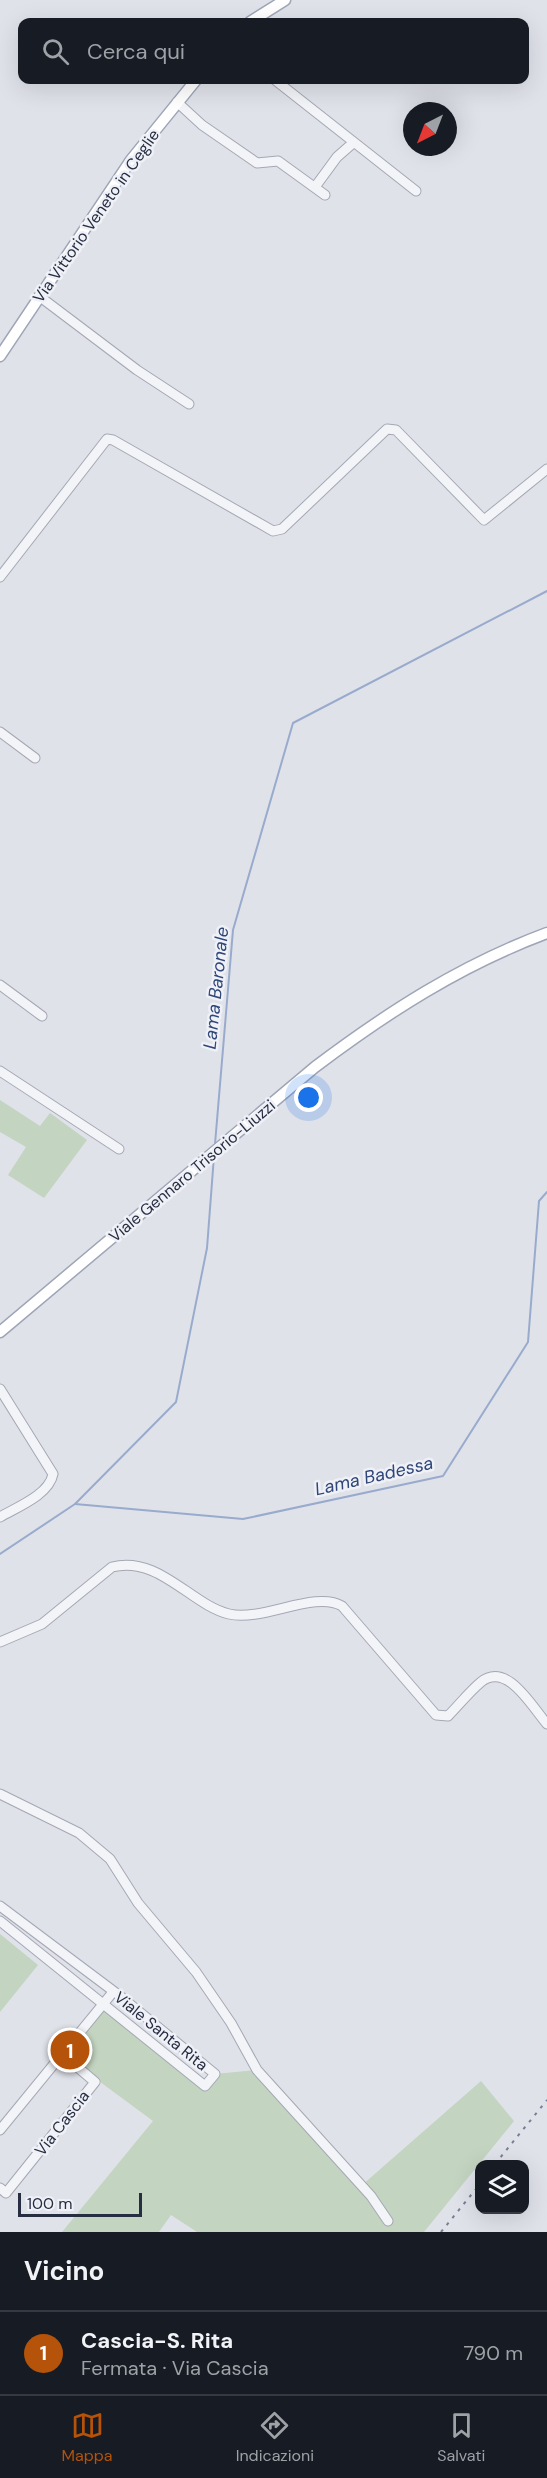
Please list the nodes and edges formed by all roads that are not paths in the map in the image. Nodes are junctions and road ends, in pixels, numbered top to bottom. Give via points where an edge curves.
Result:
1 (285, 0) edge
2 (256, 18) edge
3 (193, 84) edge
4 (280, 84) edge
5 (177, 102) junction
6 (353, 143) junction
7 (315, 187) junction
8 (416, 191) dead end
9 (325, 195) dead end
10 (39, 296) junction
11 (0, 356) edge
12 (189, 404) dead end
13 (547, 469) edge
14 (0, 577) edge
15 (0, 732) edge
16 (35, 758) dead end
17 (547, 933) edge
18 (0, 985) edge
19 (42, 1016) dead end
20 (0, 1071) edge
21 (119, 1149) dead end
22 (0, 1332) edge
23 (0, 1389) edge
24 (0, 1517) edge
25 (0, 1642) edge
26 (547, 1724) edge
27 (0, 1794) edge
28 (3, 1915) edge
29 (113, 1992) junction
30 (104, 2003) junction
31 (61, 2054) junction
32 (0, 2130) edge
33 (0, 2188) edge
34 (388, 2221) dead end

1 - 2 main road
3 - 5 main road, Via Vittorio Veneto in Ceglie
4 - 6 street
5 - 7 street via 202,126 257,163 278,161
5 - 10 main road, Via Vittorio Veneto in Ceglie via 131,160
6 - 7 street
6 - 8 street
7 - 9 street
10 - 11 main road, Via Vittorio Veneto in Ceglie
10 - 12 street
13 - 14 street via 484,520 396,430 387,429 282,529 273,531 175,473 106,439
15 - 16 street
17 - 22 main road, Viale Gennaro Trisorio-Liuzzi via 440,981 315,1067
18 - 19 street
20 - 21 street
23 - 24 street via 53,1474 45,1489
25 - 26 street via 42,1624 112,1567 123,1564 160,1574 227,1614 260,1614 336,1602 436,1715 448,1716 482,1681 492,1676 512,1683
27 - 34 street via 79,1833 110,1859 138,1903 196,1972 256,2070 371,2196
28 - 29 street, Viale Santa Rita
28 - 30 street, Viale Santa Rita
29 - 30 street
29 - 30 street, Viale Santa Rita via 215,2074 206,2086
30 - 31 street
31 - 32 street
31 - 33 street, Via Cascia via 95,2082 6,2193

